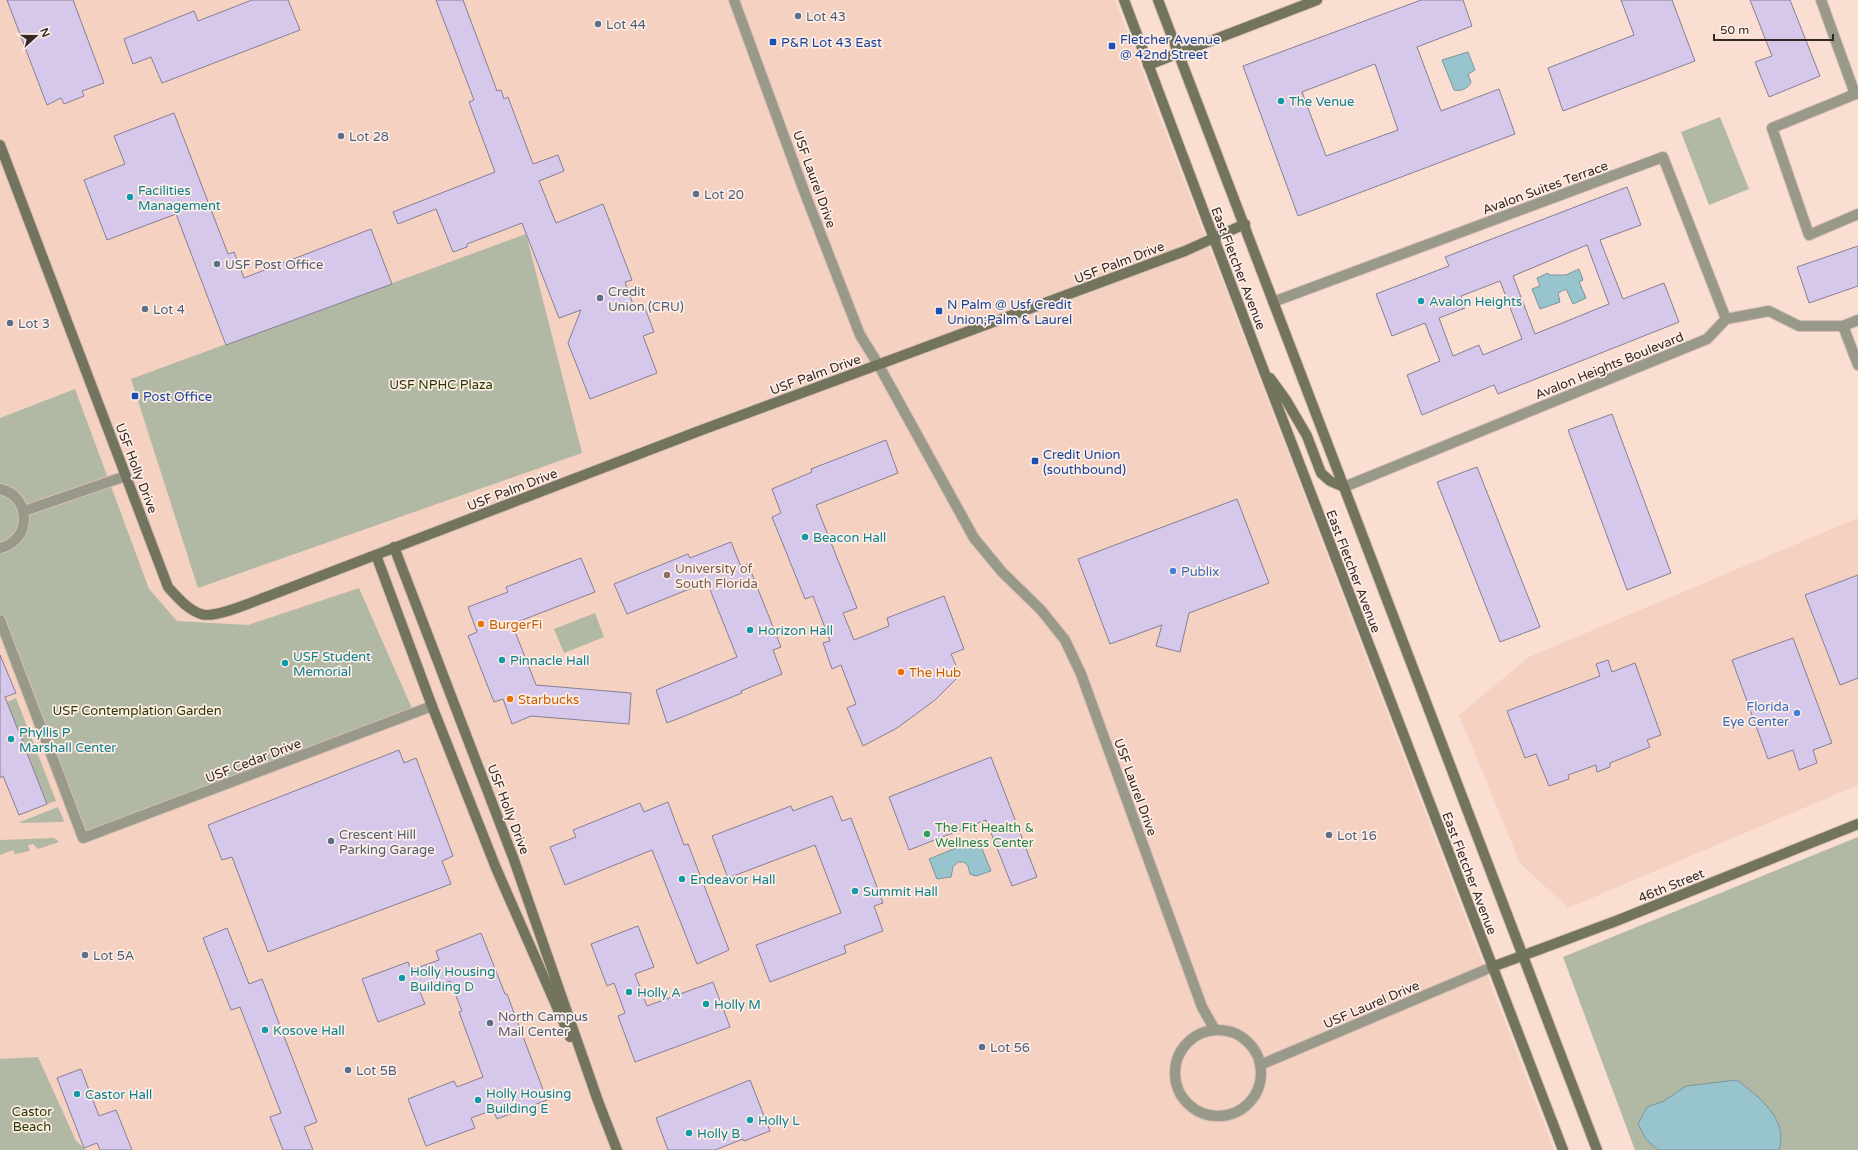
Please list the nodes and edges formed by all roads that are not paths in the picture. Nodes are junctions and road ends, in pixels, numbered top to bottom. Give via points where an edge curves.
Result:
1 (734, 0) edge
2 (1124, 0) edge
3 (1158, 0) edge
4 (1317, 0) edge
5 (1821, 0) edge
6 (1178, 54) junction
7 (1148, 64) junction
8 (1857, 93) edge
9 (0, 145) edge
10 (1858, 214) edge
11 (1245, 224) junction
12 (1213, 238) junction
13 (1273, 302) junction
14 (1726, 319) junction
15 (1858, 320) edge
16 (1843, 326) junction
17 (878, 364) junction
18 (1858, 365) edge
19 (1262, 366) junction
20 (126, 476) junction
21 (1344, 487) junction
22 (0, 489) edge
23 (24, 511) junction
24 (394, 547) junction
25 (0, 548) edge
26 (376, 555) junction
27 (0, 620) edge
28 (432, 706) junction
29 (1858, 824) edge
30 (1524, 955) junction
31 (1492, 967) junction
32 (1215, 1030) junction
33 (1260, 1065) junction
34 (598, 1101) junction
35 (617, 1150) edge
36 (1563, 1150) edge
37 (1597, 1150) edge

1 - 17 street, USF Laurel Drive via 860,335
2 - 7 street, East Fletcher Avenue
3 - 6 street, East Fletcher Avenue
4 - 6 street
5 - 8 street
6 - 7 street
6 - 11 street, East Fletcher Avenue
7 - 12 street, East Fletcher Avenue
8 - 10 street via 1772,128 1809,235
9 - 20 street, USF Holly Drive
11 - 12 street, USF Palm Drive
11 - 13 street, East Fletcher Avenue
12 - 17 street, USF Palm Drive via 1178,254
12 - 19 street, East Fletcher Avenue
13 - 14 street, Avalon Suites Terrace via 1663,157
13 - 21 street, East Fletcher Avenue
14 - 16 street via 1769,311 1799,326
14 - 21 street, Avalon Heights Boulevard via 1707,339
15 - 16 street
16 - 18 street
17 - 24 street, USF Palm Drive
17 - 32 street, USF Laurel Drive via 974,538 1002,572 1041,610 1064,640 1081,674 1202,1007
19 - 21 street via 1286,400 1306,436 1321,473 1330,481
19 - 31 street, East Fletcher Avenue
20 - 23 street
20 - 26 street, USF Holly Drive via 168,587 182,603 202,614 222,612
21 - 30 street, East Fletcher Avenue
22 - 23 street via 13,495
23 - 25 street via 21,532 14,541
24 - 26 street, USF Holly Drive
24 - 34 street, USF Holly Drive via 518,870
26 - 28 street, USF Holly Drive
27 - 28 street, USF Cedar Drive via 82,838
28 - 34 street, USF Holly Drive via 504,887
29 - 30 street, 46th Street
30 - 31 street, 46th Street
30 - 37 street, East Fletcher Avenue
31 - 33 street, USF Laurel Drive
31 - 36 street, East Fletcher Avenue
32 - 33 street via 1233,1032 1245,1040 1255,1051
32 - 33 street via 1204,1032 1191,1040 1181,1050 1176,1064 1175,1079 1180,1092 1198,1111 1212,1116 1225,1116 1249,1103 1257,1092 1261,1079
34 - 35 street, USF Holly Drive

